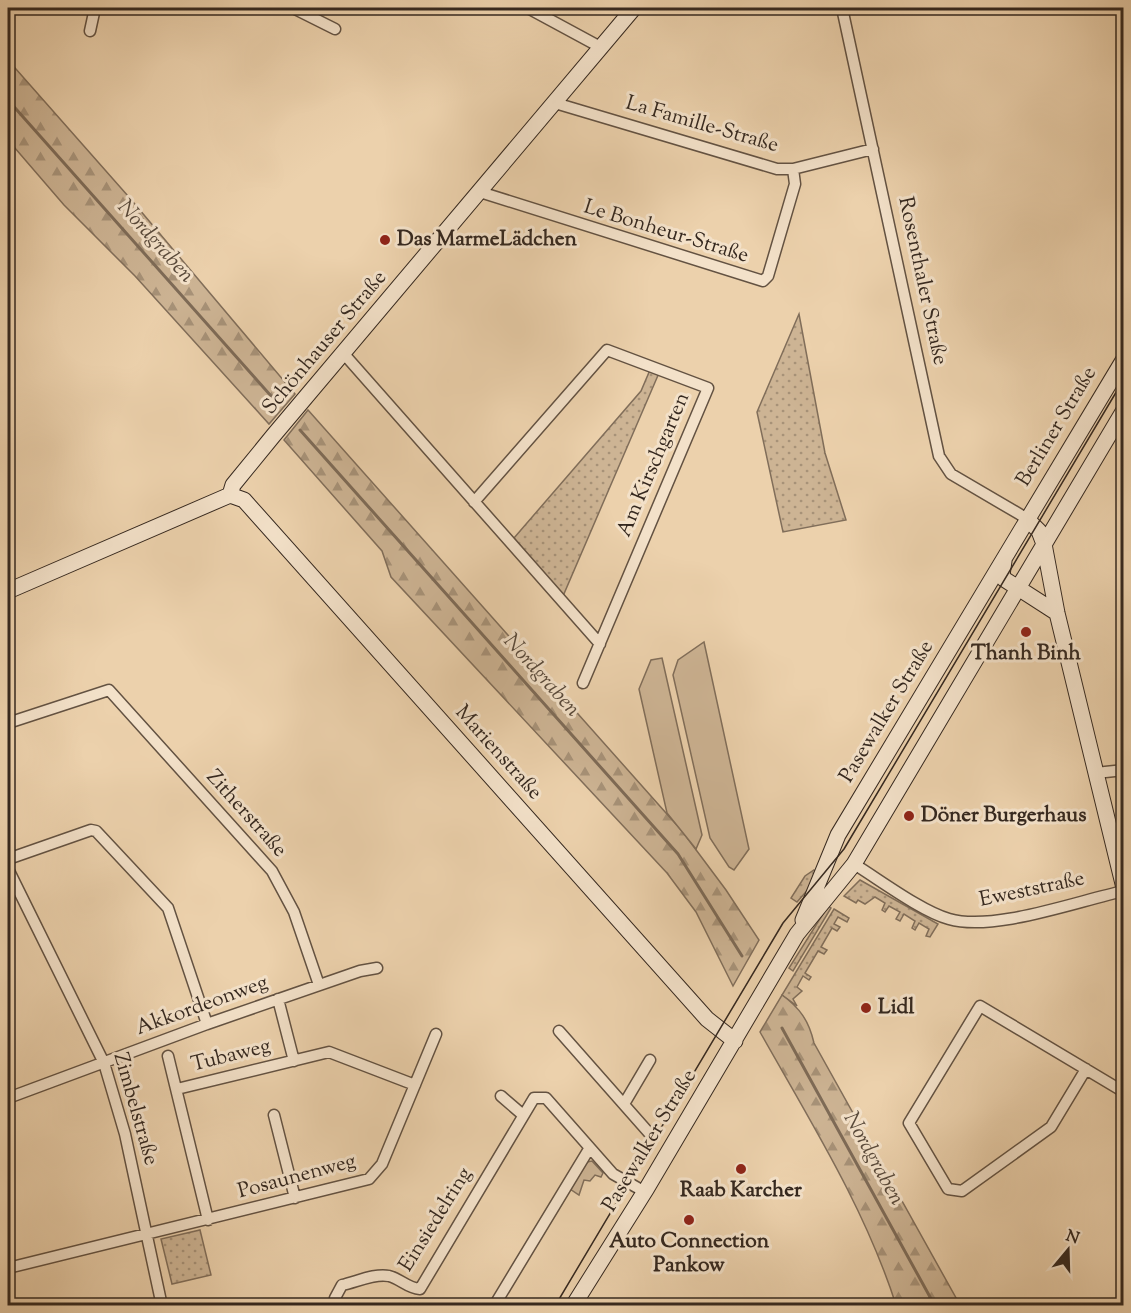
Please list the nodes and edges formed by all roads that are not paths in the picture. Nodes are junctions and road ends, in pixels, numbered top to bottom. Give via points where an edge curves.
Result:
1 (95, 8) edge
2 (293, 8) edge
3 (528, 8) edge
4 (634, 8) edge
5 (842, 8) edge
6 (335, 29) dead end
7 (90, 31) dead end
8 (602, 48) junction
9 (555, 103) junction
10 (873, 149) junction
11 (793, 169) junction
12 (480, 192) junction
13 (344, 354) junction
14 (1124, 358) edge
15 (1124, 410) edge
16 (230, 495) junction
17 (474, 502) junction
18 (1026, 518) junction
19 (1044, 544) junction
20 (1006, 555) junction
21 (1017, 589) junction
22 (8, 591) edge
23 (1057, 613) junction
24 (600, 644) junction
25 (584, 683) dead end
26 (908, 718) junction
27 (8, 723) edge
28 (931, 733) junction
29 (1124, 770) edge
30 (1096, 773) junction
31 (829, 852) junction
32 (8, 859) edge
33 (854, 864) junction
34 (8, 869) edge
35 (1124, 889) edge
36 (797, 934) junction
37 (377, 968) dead end
38 (319, 985) junction
39 (278, 999) junction
40 (207, 1024) junction
41 (559, 1031) dead end
42 (436, 1034) dead end
43 (735, 1041) junction
44 (168, 1056) dead end
45 (650, 1060) dead end
46 (294, 1061) junction
47 (104, 1063) junction
48 (1086, 1069) junction
49 (415, 1085) junction
50 (177, 1089) junction
51 (1124, 1092) edge
52 (501, 1096) dead end
53 (8, 1098) edge
54 (624, 1104) junction
55 (523, 1114) junction
56 (274, 1116) dead end
57 (649, 1133) dead end
58 (589, 1149) junction
59 (645, 1192) junction
60 (295, 1198) junction
61 (208, 1220) junction
62 (148, 1234) junction
63 (8, 1268) edge
64 (162, 1305) edge
65 (336, 1305) edge
66 (494, 1305) edge
67 (573, 1305) edge

1 - 7 street
2 - 6 street
3 - 8 street
4 - 8 main road, Schönhauser Straße
5 - 10 street, Rosenthaler Straße
8 - 9 main road, Schönhauser Straße
9 - 11 street, La Famille-Straße via 777,169
9 - 12 main road, Schönhauser Straße
10 - 11 street, La Famille-Straße
10 - 18 street, Rosenthaler Straße via 939,456 951,474
11 - 12 street, Le Bonheur-Straße via 795,184 768,276 763,281
12 - 13 main road, Schönhauser Straße
13 - 16 main road, Schönhauser Straße via 233,485
13 - 17 street
14 - 18 main road, Berliner Straße
15 - 19 main road
16 - 22 main road
16 - 43 main road, Marienstraße via 244,500 707,1019
17 - 24 street
17 - 24 street, Am Kirschgarten via 607,350 708,388
18 - 19 main road via 1039,531
18 - 20 main road, Pasewalker Straße
19 - 21 main road, Pasewalker Straße
19 - 23 main road
20 - 21 main road via 1002,575
20 - 26 main road, Pasewalker Straße
21 - 23 main road
21 - 28 main road, Pasewalker Straße
23 - 30 main road
24 - 25 street, Am Kirschgarten
26 - 28 main road
26 - 31 main road, Pasewalker Straße
27 - 38 street, Zitherstraße via 109,690 272,871 294,912
28 - 33 main road, Pasewalker Straße
29 - 30 street
30 - 35 main road
31 - 33 main road
31 - 36 main road, Pasewalker Straße
32 - 40 street via 96,831 168,908
33 - 35 street, Eweststraße via 938,915 961,921 998,921
33 - 36 main road, Pasewalker Straße
34 - 47 street, Zimbelstraße
36 - 43 main road, Pasewalker Straße
37 - 38 street, Akkordeonweg
38 - 39 street, Akkordeonweg
39 - 40 street, Akkordeonweg
39 - 46 street, Tubaweg
40 - 47 street, Akkordeonweg
41 - 54 street, Pasewalker Straße
42 - 49 street, Posaunenweg
43 - 59 main road, Pasewalker Straße
44 - 50 street, Tubaweg
45 - 54 street, Pasewalker Straße
46 - 49 street, Tubaweg via 329,1052
46 - 50 street, Tubaweg
47 - 53 street, Akkordeonweg
47 - 62 street, Zimbelstraße
48 - 48 street via 980,1006 909,1123 948,1189 962,1191 1051,1127
48 - 51 street
49 - 60 street, Posaunenweg via 376,1173 360,1182
50 - 61 street, Tubaweg
52 - 55 street
54 - 57 street, Pasewalker Straße
55 - 58 street, Einsiedelring via 534,1098 546,1098
55 - 65 street, Einsiedelring via 420,1289 380,1276 342,1286 337,1291
56 - 60 street
58 - 59 street, Einsiedelring via 614,1174
58 - 66 street
59 - 67 main road, Pasewalker Straße
60 - 61 street, Posaunenweg
61 - 62 street, Posaunenweg
62 - 63 street, Posaunenweg
62 - 64 street, Zimbelstraße

